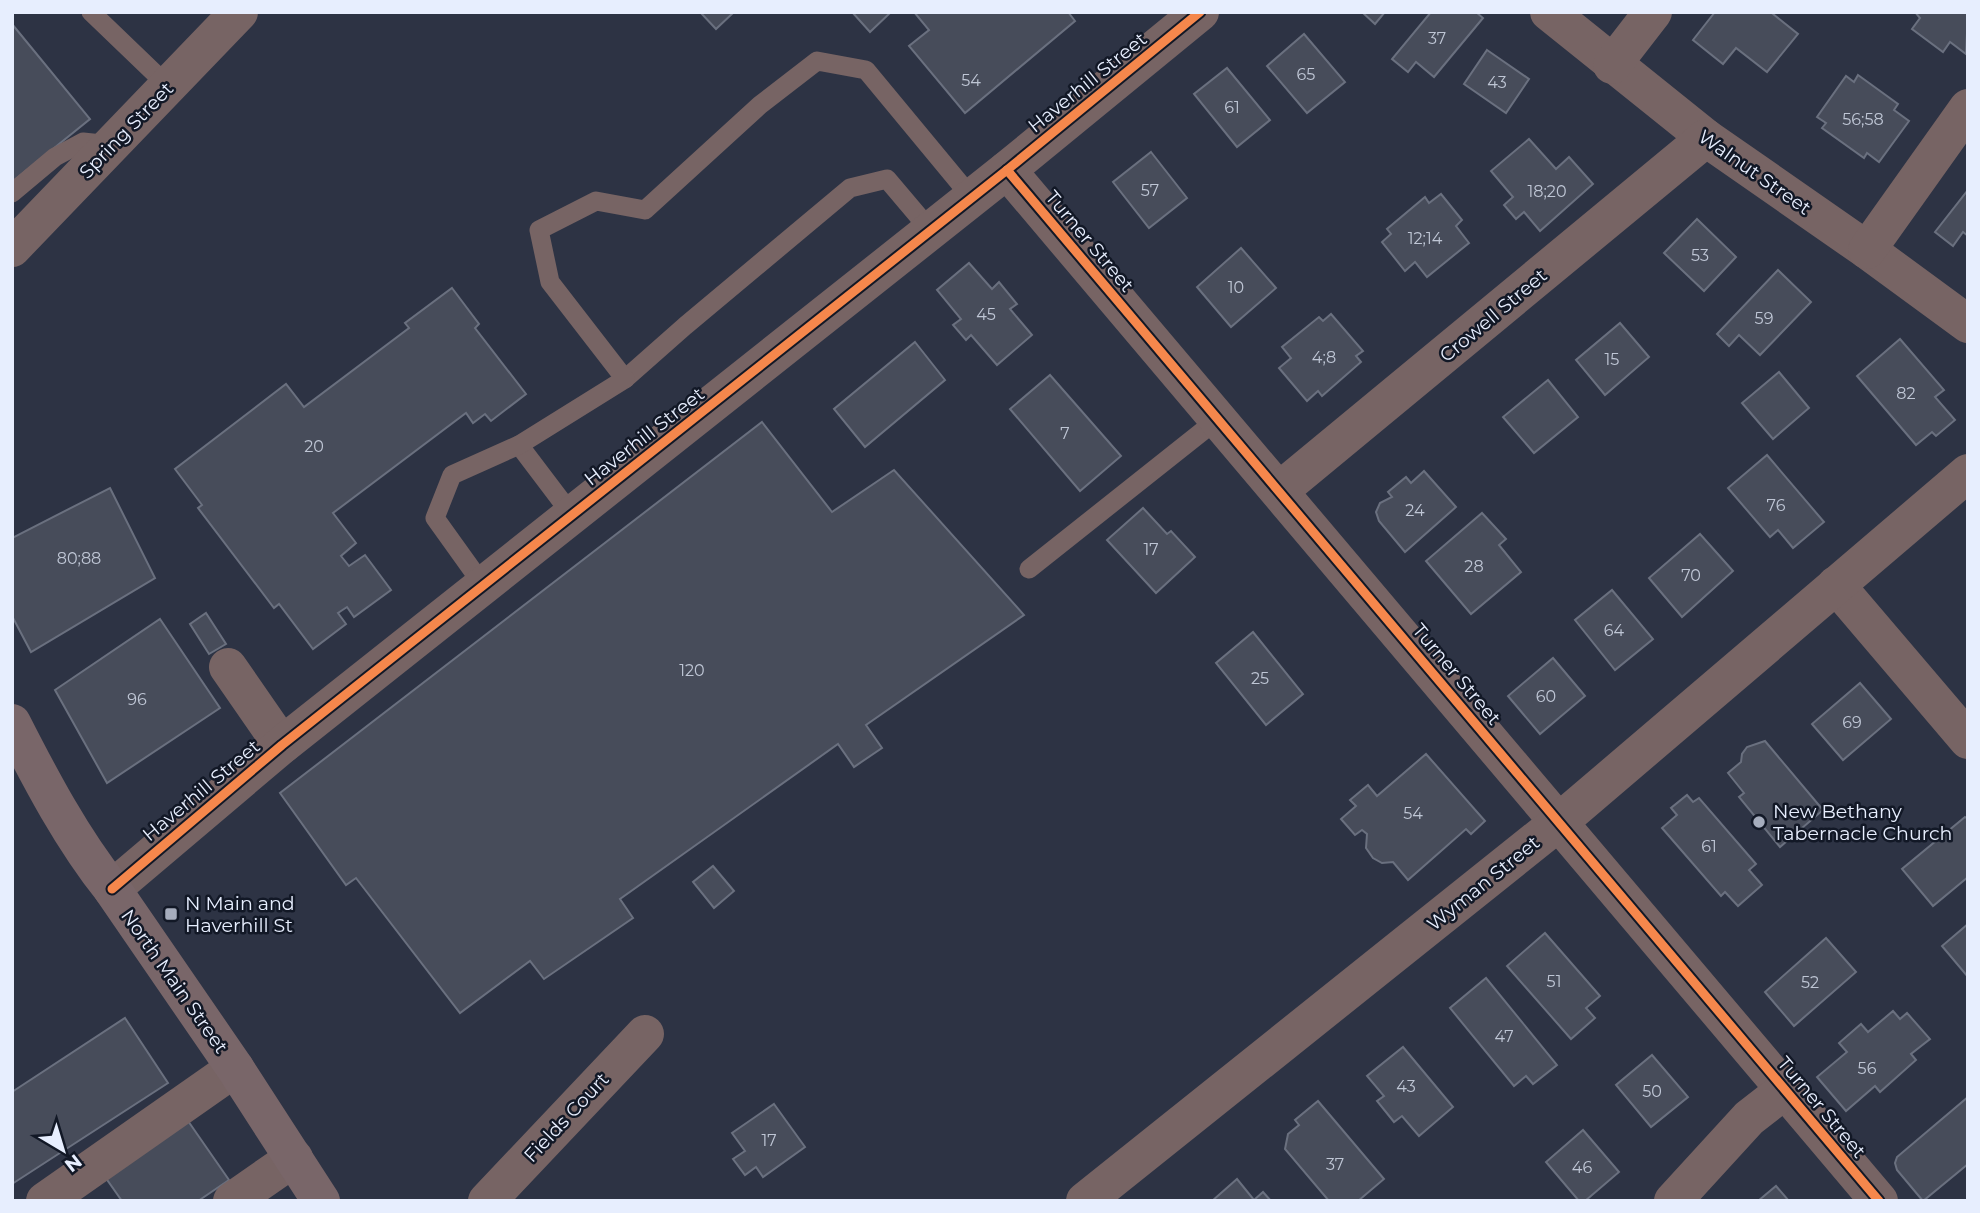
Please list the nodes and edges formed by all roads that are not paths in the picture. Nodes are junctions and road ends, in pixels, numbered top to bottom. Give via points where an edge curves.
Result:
1 (91, 12) edge
2 (239, 12) edge
3 (1200, 12) edge
4 (1549, 12) edge
5 (1653, 12) edge
6 (1612, 65) junction
7 (168, 86) junction
8 (1968, 108) edge
9 (1706, 138) junction
10 (112, 145) junction
11 (1007, 170) junction
12 (12, 192) edge
13 (972, 198) junction
14 (931, 231) junction
15 (12, 248) edge
16 (1867, 250) junction
17 (1968, 324) edge
18 (625, 379) junction
19 (1218, 419) junction
20 (519, 445) junction
21 (1968, 473) edge
22 (1279, 491) junction
23 (572, 515) junction
24 (1029, 569) dead end
25 (483, 585) junction
26 (1836, 585) junction
27 (228, 667) dead end
28 (12, 723) edge
29 (1968, 740) edge
30 (282, 745) junction
31 (23, 771) edge
32 (1559, 822) junction
33 (112, 889) junction
34 (645, 1034) dead end
35 (235, 1068) junction
36 (1784, 1090) junction
37 (294, 1158) junction
38 (45, 1201) edge
39 (232, 1201) edge
40 (321, 1201) edge
41 (487, 1201) edge
42 (1085, 1201) edge
43 (1673, 1201) edge
44 (1879, 1201) edge

1 - 7 lane
2 - 7 street, Spring Street
3 - 11 street, Haverhill Street
4 - 6 street, Walnut Street
5 - 6 street
6 - 9 street, Walnut Street
7 - 10 street, Spring Street
8 - 16 street
9 - 16 street, Walnut Street
9 - 22 street, Crowell Street
10 - 12 lane via 83,142 55,157
10 - 15 street, Spring Street
11 - 13 street, Haverhill Street
11 - 19 street, Turner Street
13 - 14 street, Haverhill Street
13 - 18 lane via 866,70 817,61 760,105 645,210 596,201 539,230 550,282
14 - 18 lane via 887,180 850,188
14 - 23 street, Haverhill Street
16 - 17 street, Walnut Street
18 - 20 lane
19 - 22 street, Turner Street
19 - 24 lane
20 - 23 lane
20 - 25 lane via 452,475 435,518
21 - 26 street, Wyman Street
22 - 32 street, Turner Street
23 - 25 street, Haverhill Street
25 - 30 street, Haverhill Street
26 - 29 street
26 - 32 street, Wyman Street
27 - 30 street
28 - 31 main road, North Main Street
30 - 33 street, Haverhill Street
31 - 33 main road, North Main Street
32 - 36 street, Turner Street
32 - 42 street, Wyman Street
33 - 35 main road, North Main Street
34 - 41 street, Fields Court
35 - 37 main road, North Main Street
35 - 38 street
36 - 43 street via 1749,1118
36 - 44 street, Turner Street
37 - 39 street
37 - 40 main road, North Main Street

